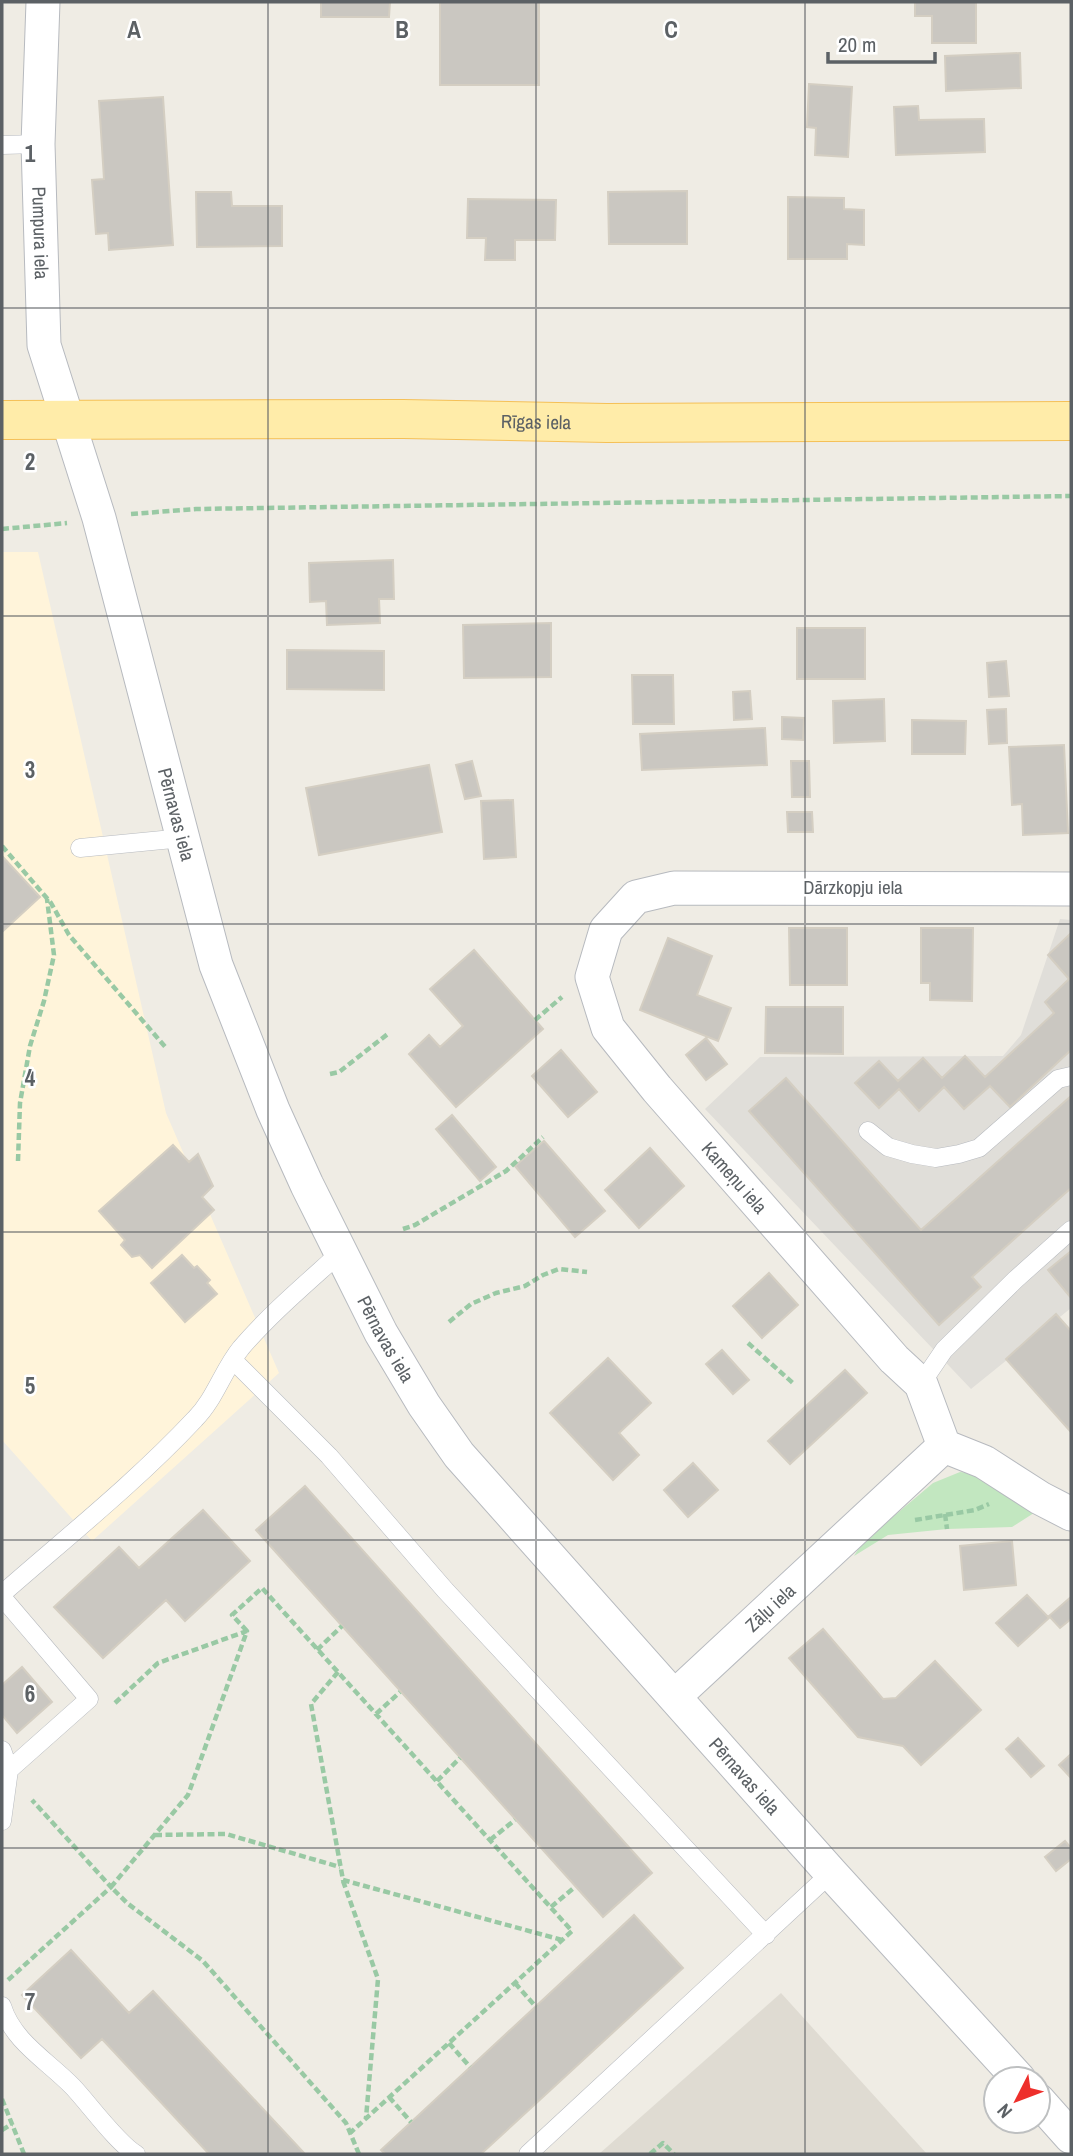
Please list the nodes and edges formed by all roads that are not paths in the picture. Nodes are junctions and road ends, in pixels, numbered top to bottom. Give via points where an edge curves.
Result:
1 (43, 2) edge
2 (38, 144) junction
3 (2, 145) edge
4 (2, 420) edge
5 (67, 420) junction
6 (1071, 421) edge
7 (183, 838) junction
8 (79, 848) dead end
9 (1071, 889) edge
10 (636, 897) joint
11 (1071, 1076) edge
12 (868, 1132) dead end
13 (1071, 1230) edge
14 (341, 1252) junction
15 (233, 1360) junction
16 (921, 1384) junction
17 (944, 1446) junction
18 (1071, 1514) edge
19 (2, 1596) edge
20 (675, 1696) junction
21 (2, 1750) edge
22 (9, 1770) junction
23 (2, 1821) edge
24 (831, 1873) junction
25 (766, 1935) junction
26 (2, 2006) edge
27 (1006, 2065) edge
28 (1052, 2116) edge
29 (1071, 2137) edge
30 (136, 2154) edge
31 (527, 2154) edge

1 - 2 street, Pumpura iela
2 - 3 lane
2 - 5 street, Pumpura iela via 44,345
4 - 5 main road, Rīgas iela
5 - 6 main road, Rīgas iela
5 - 7 street, Pērnavas iela via 99,518
7 - 8 lane
7 - 14 street, Pērnavas iela via 216,965 233,1011 273,1110
9 - 10 street, Dārzkopju iela via 674,888
10 - 16 street, Kameņu iela via 606,930 592,977 608,1028 803,1256
11 - 12 lane via 1058,1079 979,1147 959,1154 936,1158 912,1154 888,1147
13 - 16 lane via 944,1350
14 - 15 lane
14 - 20 street, Pērnavas iela via 381,1333 459,1455
15 - 19 lane via 209,1402 183,1432
15 - 25 lane via 329,1456 454,1600
16 - 17 street, Kameņu iela
17 - 18 street via 984,1462
17 - 20 street, Zāļu iela
19 - 22 lane via 89,1699
20 - 24 street, Pērnavas iela
21 - 22 lane
22 - 23 lane
24 - 25 lane
24 - 27 street, Pērnavas iela
25 - 31 lane
26 - 30 lane via 6,2019 38,2057 71,2084
28 - 29 street

